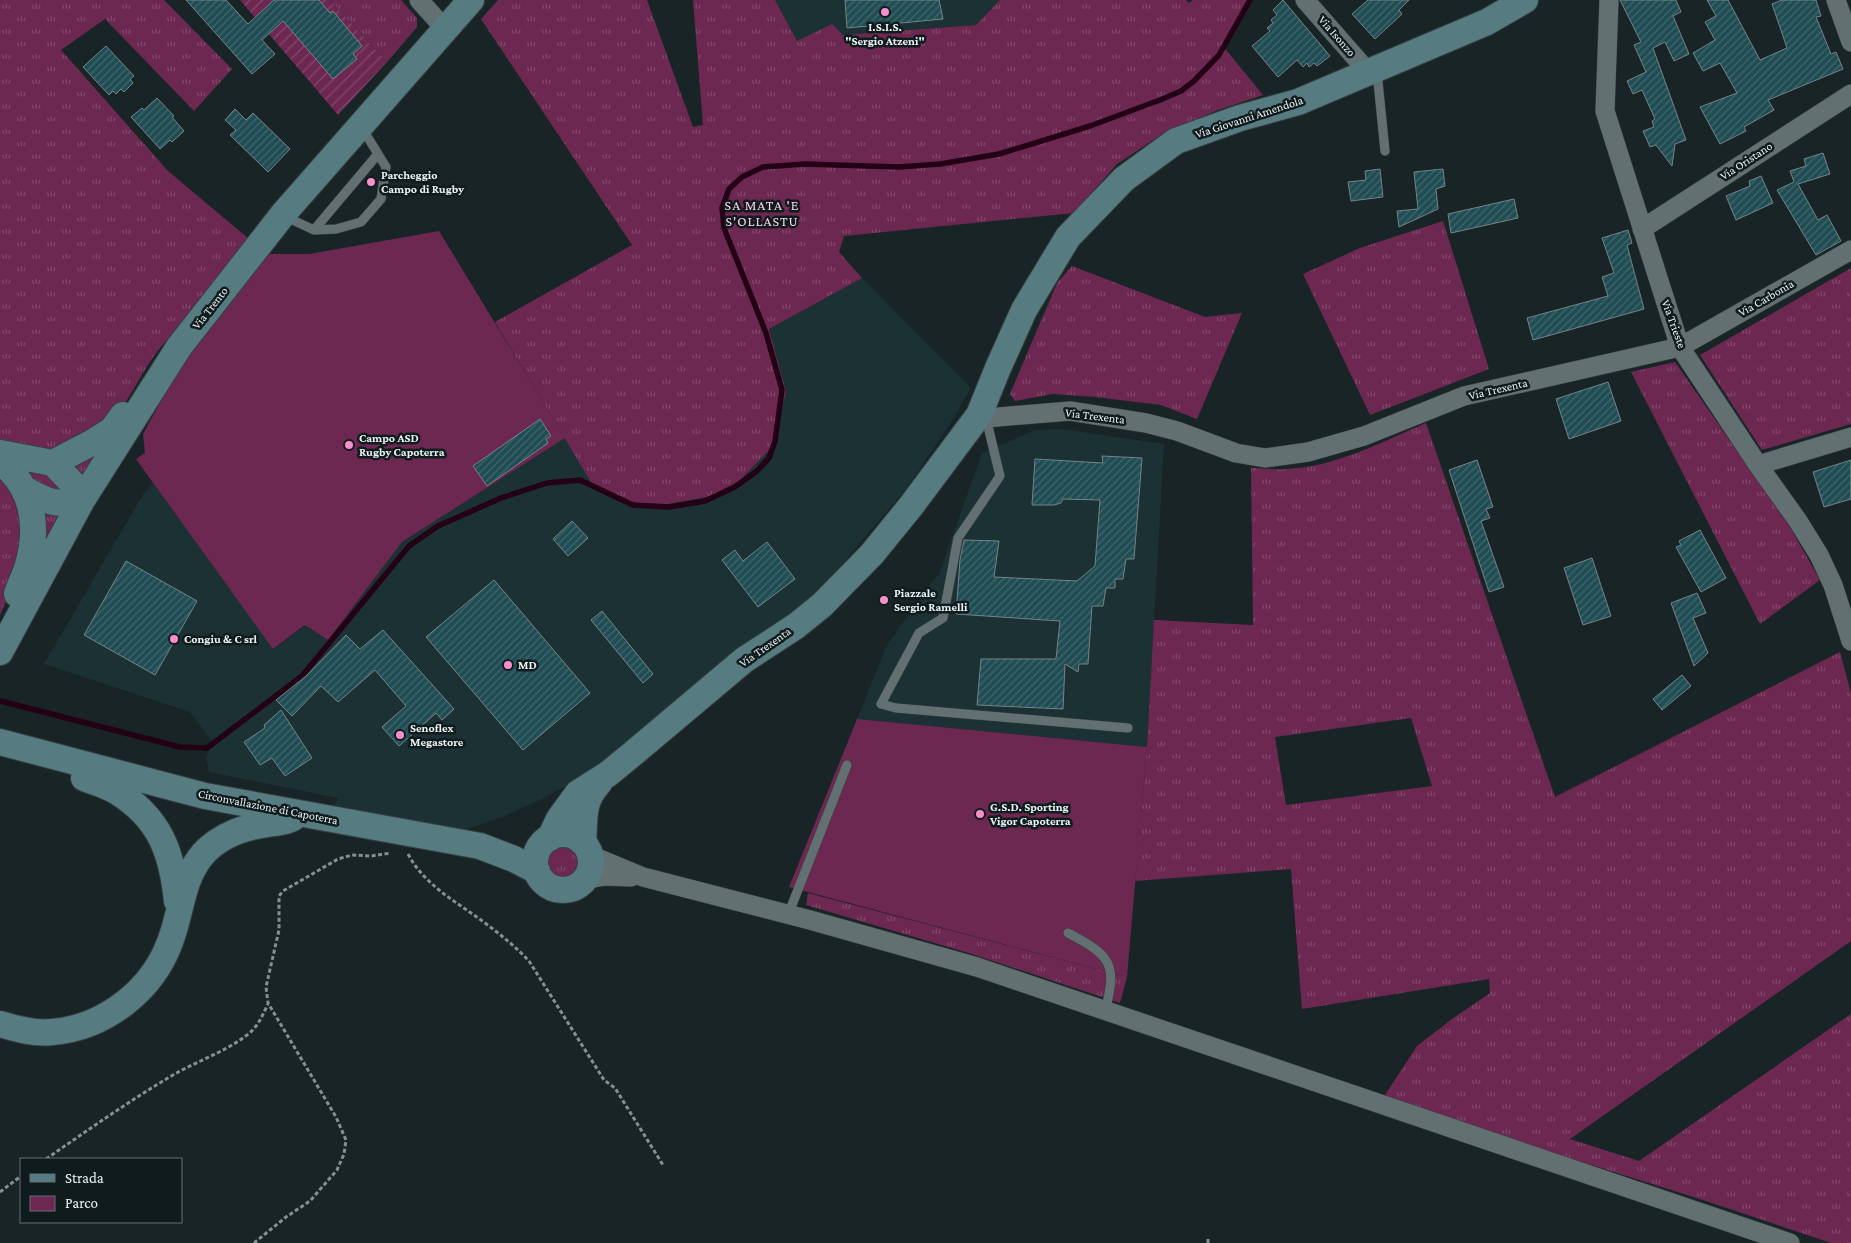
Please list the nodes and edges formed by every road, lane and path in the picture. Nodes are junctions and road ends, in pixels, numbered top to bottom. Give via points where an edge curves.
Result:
1 (419, 0) edge
2 (471, 0) edge
3 (1305, 0) edge
4 (1525, 0) edge
5 (1609, 0) edge
6 (1836, 0) edge
7 (446, 29) junction
8 (1851, 42) edge
9 (1373, 71) junction
10 (1851, 94) edge
11 (360, 126) junction
12 (1385, 151) dead end
13 (378, 154) junction
14 (282, 215) junction
15 (1642, 229) junction
16 (314, 230) junction
17 (1851, 250) edge
18 (1680, 347) junction
19 (161, 374) junction
20 (982, 417) junction
21 (1851, 437) edge
22 (0, 453) edge
23 (0, 461) edge
24 (53, 463) junction
25 (1758, 466) junction
26 (26, 490) junction
27 (82, 500) junction
28 (1851, 641) edge
29 (3, 646) edge
30 (1128, 728) dead end
31 (0, 742) edge
32 (58, 758) junction
33 (847, 765) dead end
34 (608, 774) junction
35 (300, 814) junction
36 (405, 839) junction
37 (546, 840) junction
38 (480, 846) junction
39 (586, 849) junction
40 (537, 871) junction
41 (642, 877) junction
42 (584, 880) junction
43 (178, 912) junction
44 (788, 915) junction
45 (1068, 933) dead end
46 (268, 1003) junction
47 (1105, 1011) junction
48 (0, 1024) edge
49 (47, 1158) edge
50 (664, 1166) dead end
51 (20, 1177) edge
52 (0, 1192) edge
53 (1208, 1237) dead end
54 (254, 1243) edge
55 (1208, 1243) edge
56 (1790, 1243) edge

1 - 7 street
2 - 7 street, Via Trento
3 - 9 street, Via Isonzo
4 - 9 street, Via Giovanni Amendola via 1487,22
5 - 15 street, Via Trieste via 1605,111
6 - 8 street
7 - 11 street, Via Trento
9 - 12 lane
9 - 20 street, Via Giovanni Amendola via 1298,102 1176,141 1124,179 1068,238 1024,310 998,368
10 - 15 street, Via Oristano
11 - 13 lane
11 - 14 street, Via Trento
13 - 16 lane
13 - 16 lane via 386,167 381,199 361,222 336,229
14 - 16 lane
14 - 19 street, Via Trento
15 - 18 street, Via Trieste
17 - 18 street, Via Carbonia
18 - 20 street, Via Trexenta via 1464,396 1364,436 1308,452 1265,458 1236,453 1154,425 1070,411
18 - 25 street, Via Trieste
19 - 24 street via 144,382 112,430
19 - 27 street, Via Trento
20 - 30 lane via 1000,476 958,538 943,618 919,633 880,704
20 - 34 street, Via Trexenta via 872,554 822,605 744,660
21 - 25 street
22 - 24 street
23 - 26 street
24 - 27 street via 74,485
25 - 28 street, Via Trieste via 1819,555 1833,585
26 - 27 street via 47,502 65,504
26 - 29 street via 32,510 28,565 13,604
27 - 29 street, Via Trento
31 - 32 street, Circonvallazione di Capoterra
32 - 35 street, Circonvallazione di Capoterra via 205,796
32 - 43 street via 69,772 115,790 152,824 163,839 174,872
33 - 44 lane
34 - 37 street via 578,793
34 - 39 street via 587,801 584,815
35 - 36 street, Circonvallazione di Capoterra
35 - 43 street via 286,822 229,834 204,853 189,874
36 - 38 street, Circonvallazione di Capoterra
36 - 46 path via 398,851 338,859 283,891 279,896 279,930 266,987
36 - 50 path via 416,868 425,879 486,924 529,962 604,1080 615,1088
37 - 38 street via 518,848
37 - 39 street via 567,835 576,838
37 - 40 street via 535,859
38 - 40 street
39 - 41 street
39 - 42 street via 590,870
40 - 42 street via 544,883 561,890 570,889
41 - 42 street via 604,876
41 - 44 street
43 - 48 street via 170,942 156,970 109,1016 81,1028 52,1032 20,1030
44 - 47 street via 976,967
45 - 47 lane via 1104,955 1111,982
46 - 49 path via 259,1024 247,1035 127,1103
46 - 54 path via 336,1117 346,1140 337,1170 310,1201
47 - 56 street
51 - 52 path
53 - 55 path

